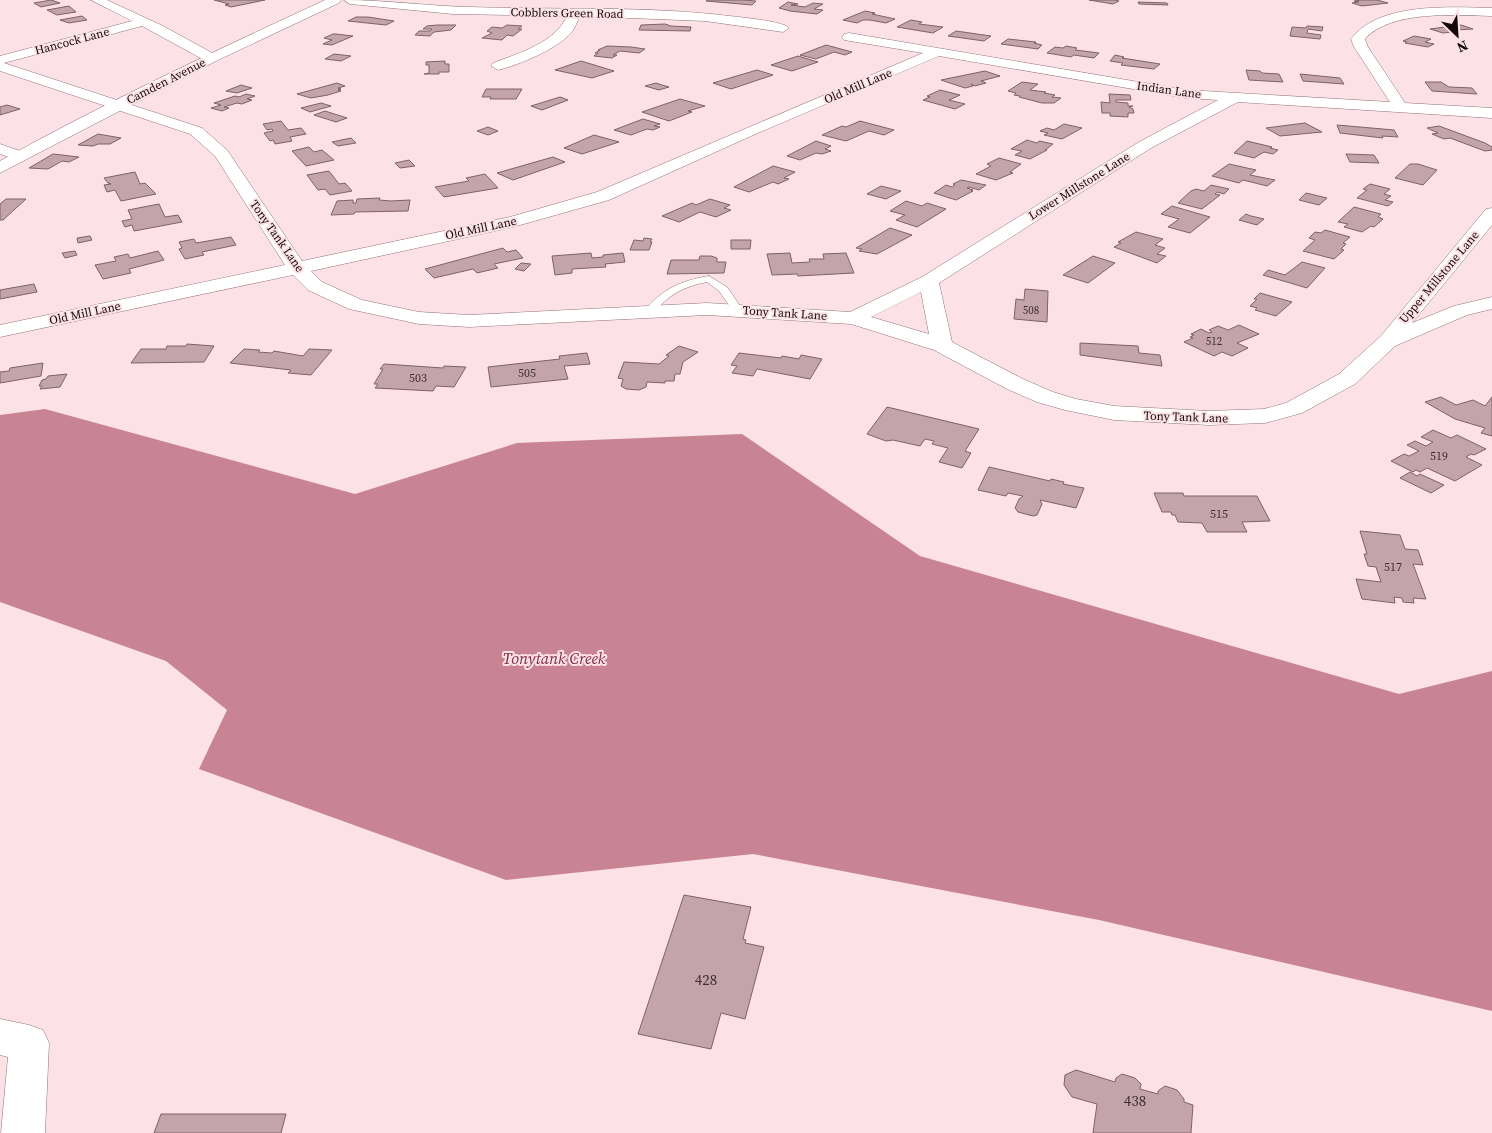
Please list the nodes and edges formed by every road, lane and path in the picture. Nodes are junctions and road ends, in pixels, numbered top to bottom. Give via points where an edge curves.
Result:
1 (97, 0) edge
2 (335, 0) edge
3 (350, 0) edge
4 (1441, 6) edge
5 (1492, 12) edge
6 (575, 13) junction
7 (144, 22) junction
8 (783, 28) dead end
9 (849, 37) dead end
10 (938, 52) junction
11 (212, 58) junction
12 (0, 60) edge
13 (0, 66) edge
14 (498, 66) dead end
15 (1234, 98) junction
16 (117, 105) junction
17 (1401, 108) junction
18 (1492, 113) edge
19 (0, 149) edge
20 (20, 156) junction
21 (0, 168) edge
22 (1492, 213) edge
23 (296, 267) junction
24 (929, 281) junction
25 (1492, 302) edge
26 (738, 310) junction
27 (650, 311) junction
28 (853, 318) junction
29 (0, 331) edge
30 (1387, 341) junction
31 (942, 345) junction
32 (0, 1037) edge
33 (23, 1133) edge

1 - 7 street
2 - 11 street, Camden Avenue
3 - 6 street, Cobblers Green Road via 449,10
4 - 5 street
4 - 17 street via 1388,20 1367,29 1358,39
6 - 8 street, Cobblers Green Road via 720,18
6 - 14 street via 561,35
7 - 11 street
7 - 12 street, Hancock Lane
9 - 10 street, Indian Lane
10 - 15 street, Indian Lane via 1178,93
10 - 23 street, Old Mill Lane via 603,196 513,222
11 - 16 street, Camden Avenue
13 - 16 street, Hancock Lane
15 - 17 street, Indian Lane
15 - 24 street, Lower Millstone Lane via 1145,144
16 - 20 street, Camden Avenue
16 - 23 street, Tony Tank Lane via 189,127 204,137 221,153
17 - 18 street, Indian Lane
19 - 20 street
20 - 21 street, Camden Avenue
22 - 30 street, Upper Millstone Lane
23 - 27 street, Tony Tank Lane via 315,286 331,295 356,305 419,318 469,322
23 - 29 street, Old Mill Lane
24 - 28 street, Lower Millstone Lane
24 - 31 street
25 - 30 street, Tony Tank Lane via 1461,310
26 - 27 street, Tony Tank Lane
26 - 27 lane via 723,289 709,279 691,282 658,298
26 - 28 street, Tony Tank Lane
28 - 31 street, Tony Tank Lane
30 - 31 street, Tony Tank Lane via 1347,379 1319,396 1294,408 1242,418 1114,413 1073,405 1022,387
32 - 33 street via 28,1043

